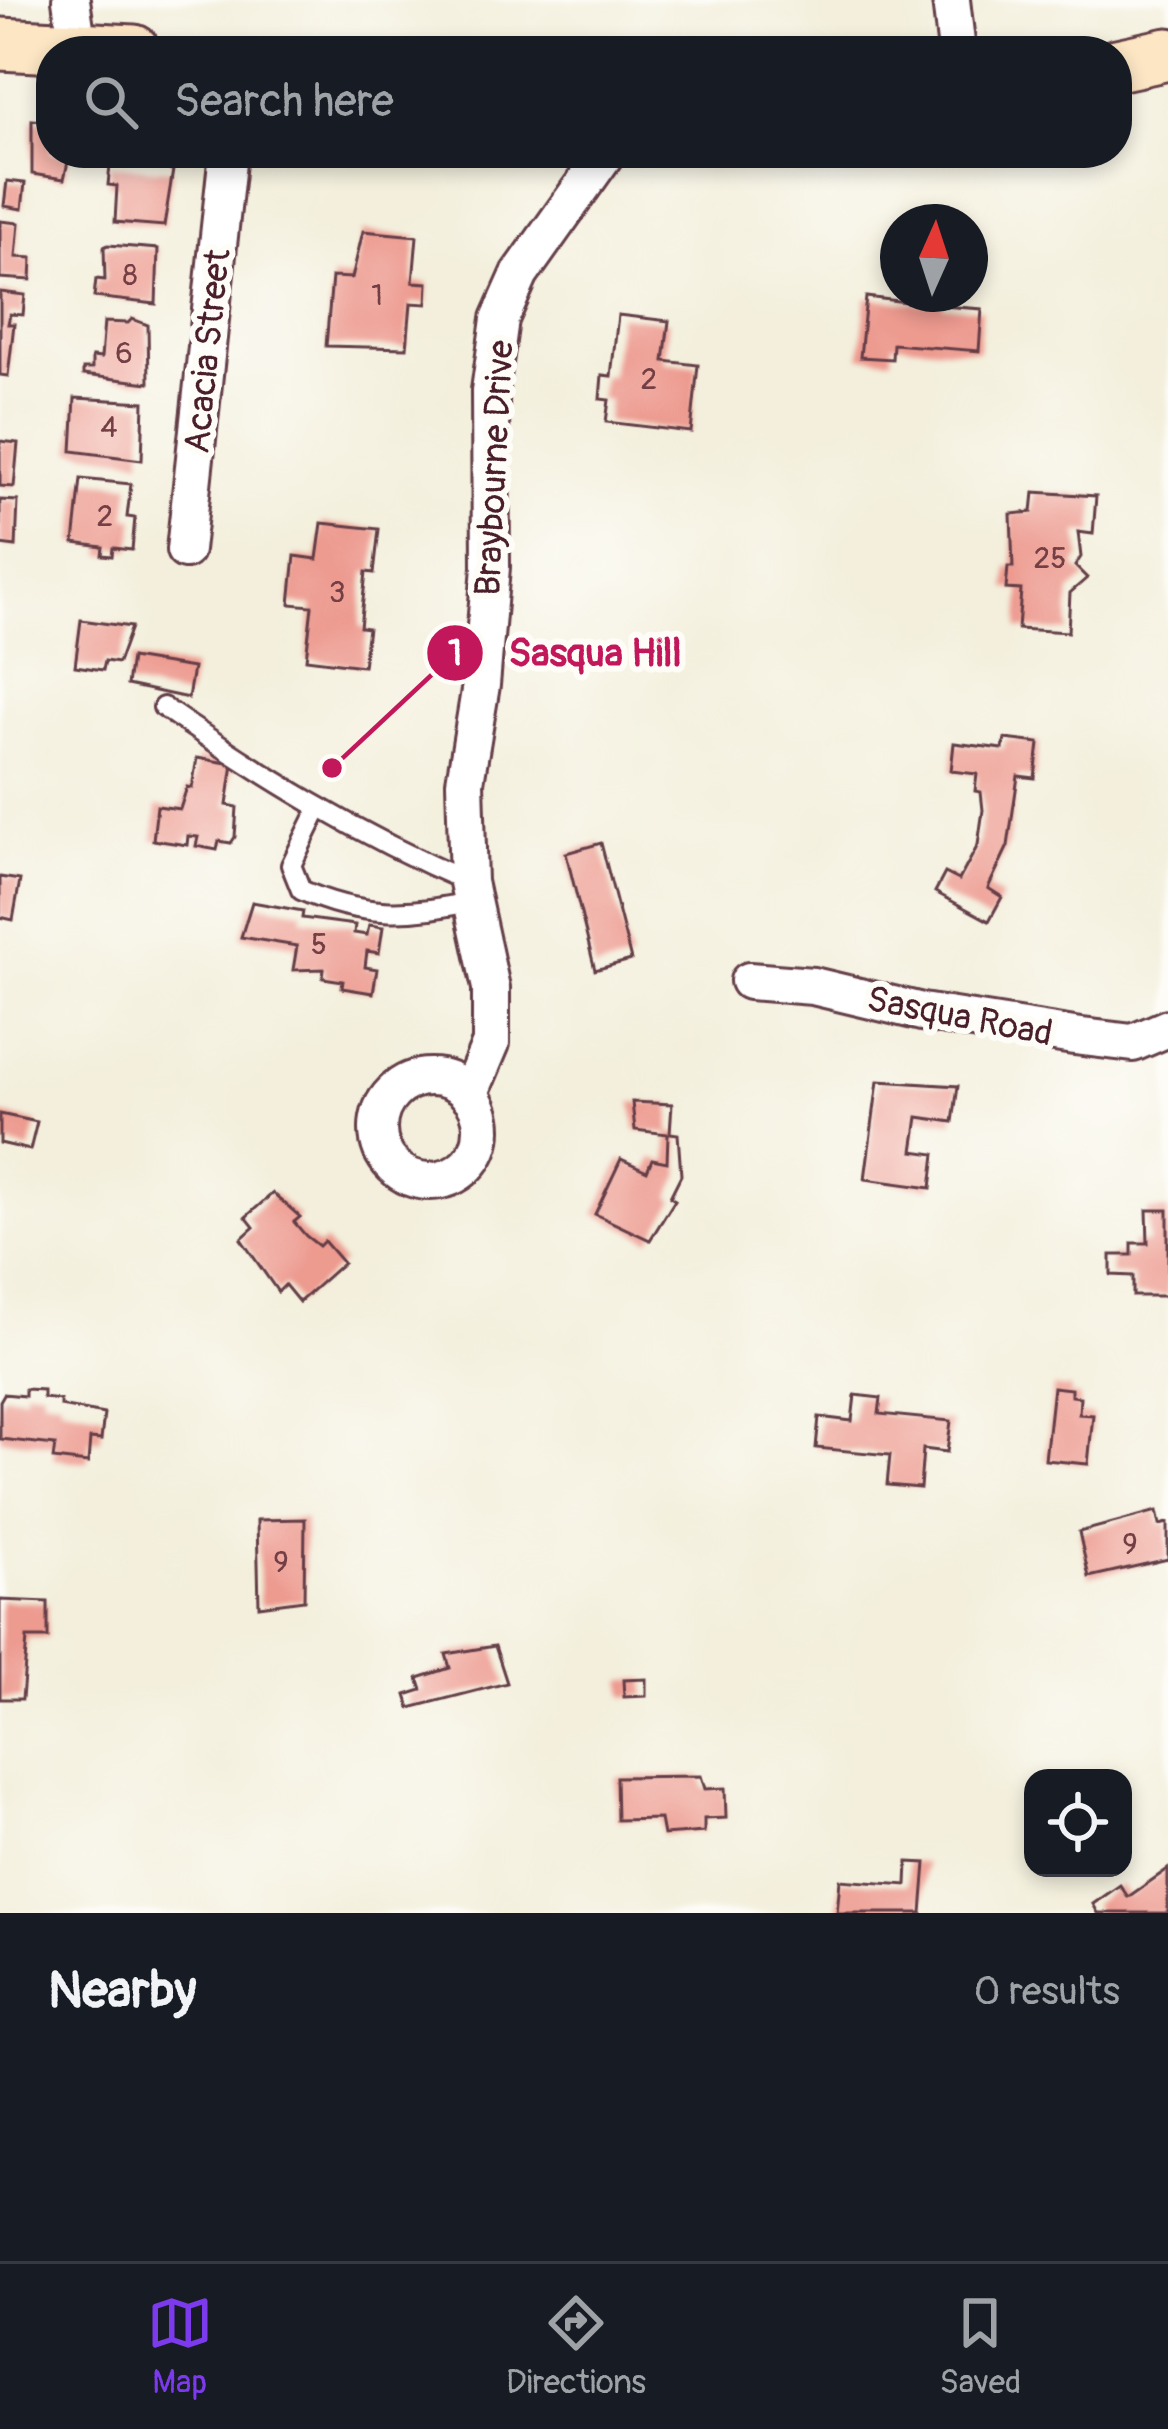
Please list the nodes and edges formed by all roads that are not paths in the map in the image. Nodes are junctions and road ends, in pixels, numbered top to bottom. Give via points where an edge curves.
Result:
1 (951, 0) edge
2 (74, 24) edge
3 (955, 36) edge
4 (0, 44) edge
5 (1168, 54) edge
6 (1132, 61) edge
7 (226, 168) edge
8 (595, 168) edge
9 (185, 550) dead end
10 (163, 707) dead end
11 (318, 810) junction
12 (470, 891) junction
13 (749, 981) dead end
14 (1168, 1028) edge
15 (469, 1095) dead end

1 - 3 street
2 - 4 main road
5 - 6 main road
7 - 9 street, Acacia Street
8 - 12 street, Braybourne Drive via 520,274 500,319 490,391 491,567 465,782
10 - 11 lane
11 - 12 lane
11 - 12 lane via 291,865 301,890 386,914 421,914
12 - 15 street, Braybourne Drive via 491,1043
13 - 14 street, Sasqua Road via 1074,1036 1133,1042

